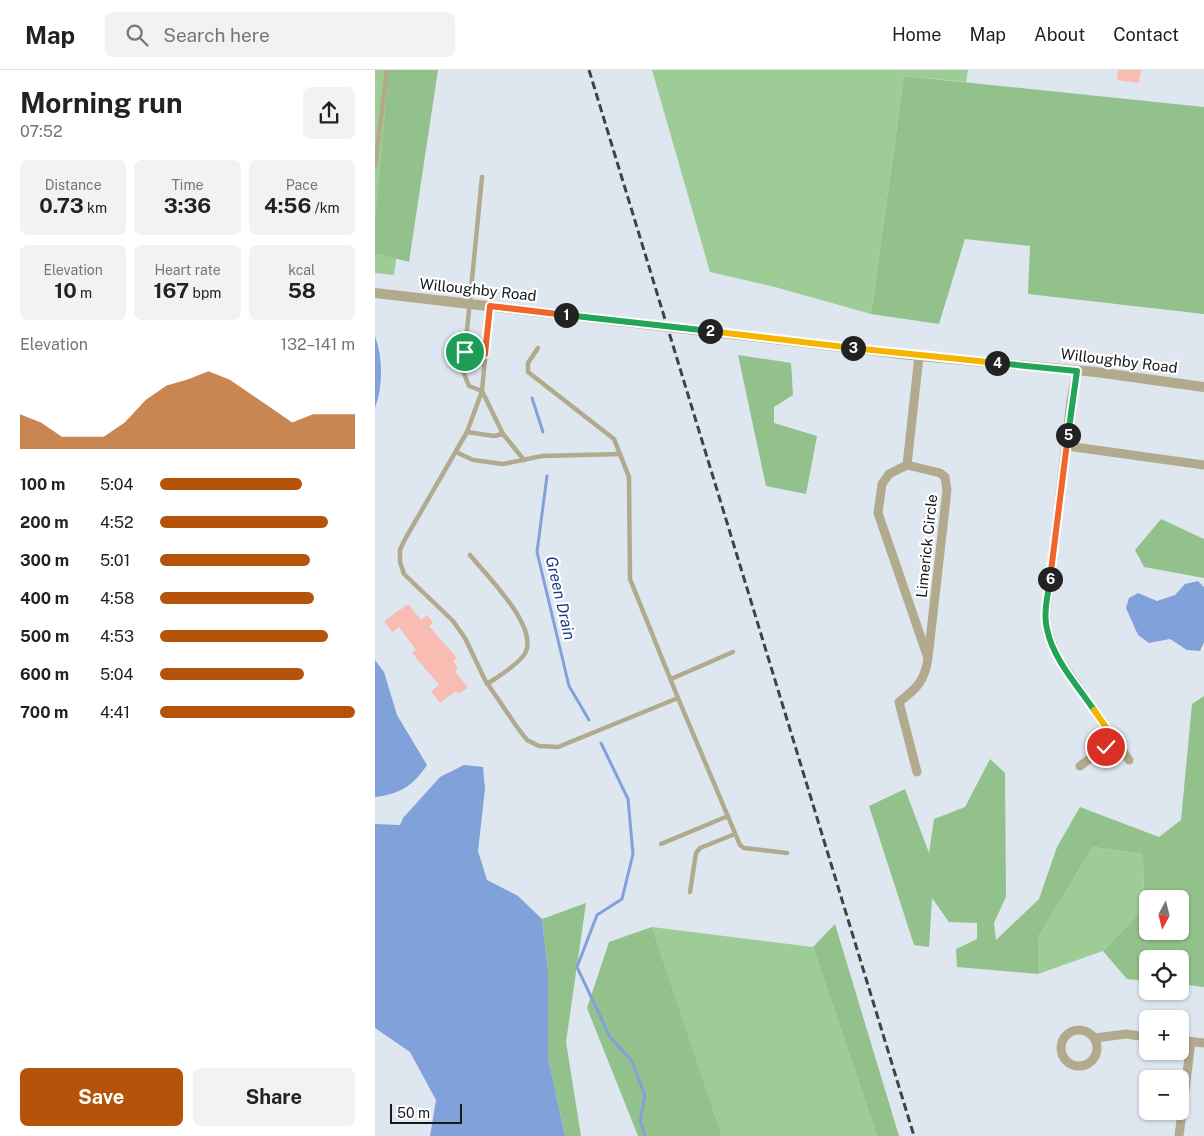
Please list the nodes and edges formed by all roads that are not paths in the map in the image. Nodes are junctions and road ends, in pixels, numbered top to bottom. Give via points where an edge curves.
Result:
1 (387, 70) edge
2 (375, 166) edge
3 (482, 177) dead end
4 (375, 293) edge
5 (469, 304) junction
6 (490, 306) junction
7 (538, 348) dead end
8 (465, 352) junction
9 (485, 354) junction
10 (919, 356) junction
11 (1077, 371) junction
12 (1204, 387) edge
13 (482, 391) junction
14 (467, 432) junction
15 (503, 434) junction
16 (1067, 446) junction
17 (456, 452) junction
18 (620, 454) junction
19 (523, 460) junction
20 (907, 465) junction
21 (1204, 465) edge
22 (470, 555) dead end
23 (733, 652) dead end
24 (927, 658) junction
25 (671, 679) junction
26 (487, 684) junction
27 (679, 698) junction
28 (1115, 740) junction
29 (1129, 760) dead end
30 (1080, 766) dead end
31 (917, 772) dead end
32 (728, 816) junction
33 (735, 834) junction
34 (661, 844) dead end
35 (787, 854) dead end
36 (690, 892) dead end
37 (1139, 1036) edge
38 (1095, 1038) junction
39 (1191, 1042) joint
40 (1204, 1043) edge
41 (1179, 1136) edge

1 - 2 lane
3 - 5 lane
4 - 5 street, Willoughby Road
5 - 6 street, Willoughby Road
5 - 8 lane
6 - 9 lane
6 - 10 street, Willoughby Road
7 - 18 lane via 527,363 527,372 614,439
8 - 9 lane
8 - 13 lane via 465,380 469,386
9 - 13 lane
10 - 11 street, Willoughby Road
10 - 20 street
11 - 12 street, Willoughby Road
11 - 16 street
13 - 14 lane
13 - 15 lane
14 - 15 lane via 489,436
14 - 17 lane
15 - 19 lane
16 - 21 street
16 - 28 street via 1046,614 1047,629 1057,656
17 - 19 lane via 473,460 503,464
17 - 26 lane via 404,541 400,562 404,574 453,621
18 - 19 lane via 542,456
18 - 25 lane via 629,477 630,579
20 - 24 street, Limerick Circle via 889,474 882,484 879,513
20 - 24 street, Limerick Circle via 939,474 945,477 946,483
22 - 26 lane via 503,594 528,634 524,655
23 - 25 lane
24 - 31 street, Limerick Circle via 918,688 899,702
25 - 27 lane
26 - 27 lane via 527,740 539,746 559,747
27 - 32 lane
28 - 29 street
28 - 30 street
32 - 33 lane
32 - 34 lane
33 - 35 lane via 744,848
33 - 36 lane via 700,848 696,853
37 - 38 street
38 - 38 street via 1097,1053 1089,1063 1074,1066 1064,1058 1061,1050 1063,1038 1069,1032 1085,1030
39 - 40 street
39 - 41 street

